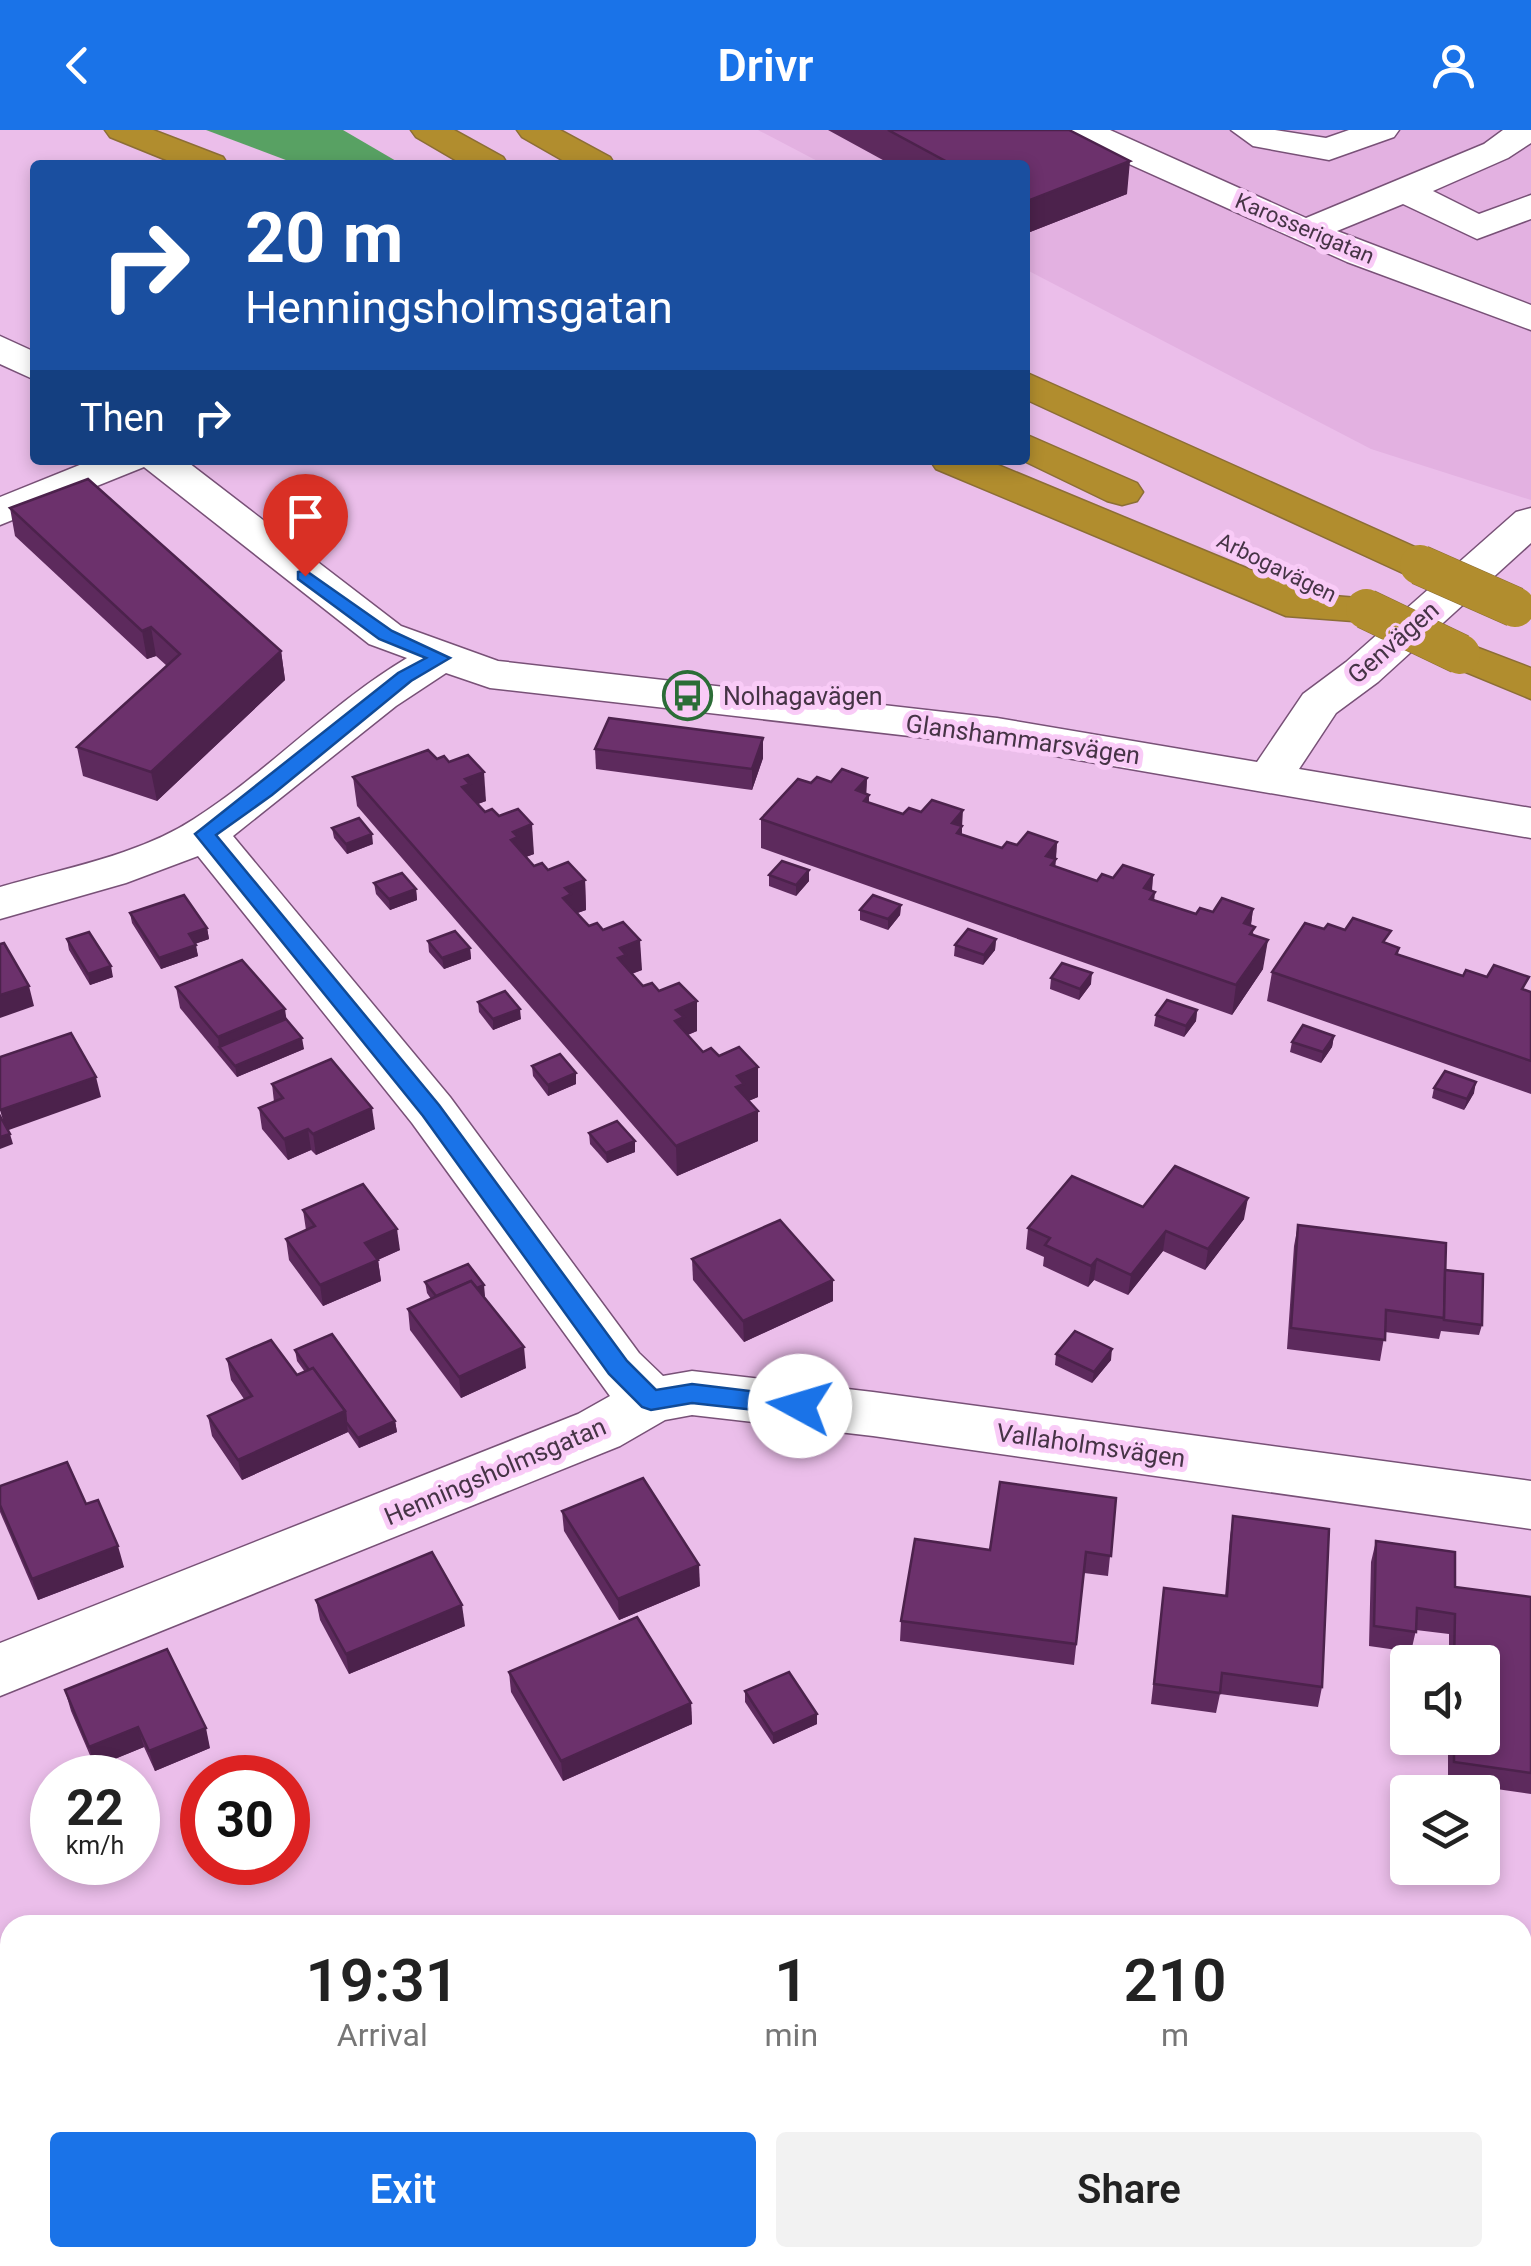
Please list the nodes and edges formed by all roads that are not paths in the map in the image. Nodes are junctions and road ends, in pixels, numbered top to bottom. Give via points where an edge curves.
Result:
1 (122, 130) edge
2 (428, 130) edge
3 (534, 130) edge
4 (1081, 130) edge
5 (1248, 130) edge
6 (1382, 130) edge
7 (1520, 145) edge
8 (197, 160) edge
9 (481, 160) edge
10 (588, 160) edge
11 (1404, 190) junction
12 (1531, 206) edge
13 (1309, 230) junction
14 (1531, 318) edge
15 (1030, 386) edge
16 (1030, 448) edge
17 (116, 465) edge
18 (165, 465) edge
19 (963, 465) edge
20 (0, 512) edge
21 (1531, 521) edge
22 (1366, 609) junction
23 (1523, 611) edge
24 (441, 658) junction
25 (1531, 685) edge
26 (1270, 777) junction
27 (1531, 824) edge
28 (205, 834) junction
29 (0, 903) edge
30 (651, 1400) junction
31 (1531, 1505) edge
32 (0, 1670) edge

1 - 8 highway
2 - 9 highway
3 - 10 highway
4 - 13 street, Karosserigatan
5 - 6 street via 1330,150
7 - 11 street
11 - 12 street via 1477,228
11 - 13 street
13 - 14 street, Karosserigatan
15 - 23 highway, bridge
16 - 22 highway, Arbogavägen
17 - 20 street
18 - 24 street, Glanshammarsvägen via 385,635
19 - 22 highway via 1302,607
21 - 26 street, Genvägen via 1319,704
22 - 25 highway, Arbogavägen, bridge
24 - 26 street, Glanshammarsvägen via 490,674 997,732
24 - 28 street via 404,677
26 - 27 street, Glanshammarsvägen
28 - 29 street
28 - 30 street via 431,1110 618,1368
30 - 31 street, Vallaholmsvägen via 692,1394 873,1414
30 - 32 street, Henningsholmsgatan via 599,1430

